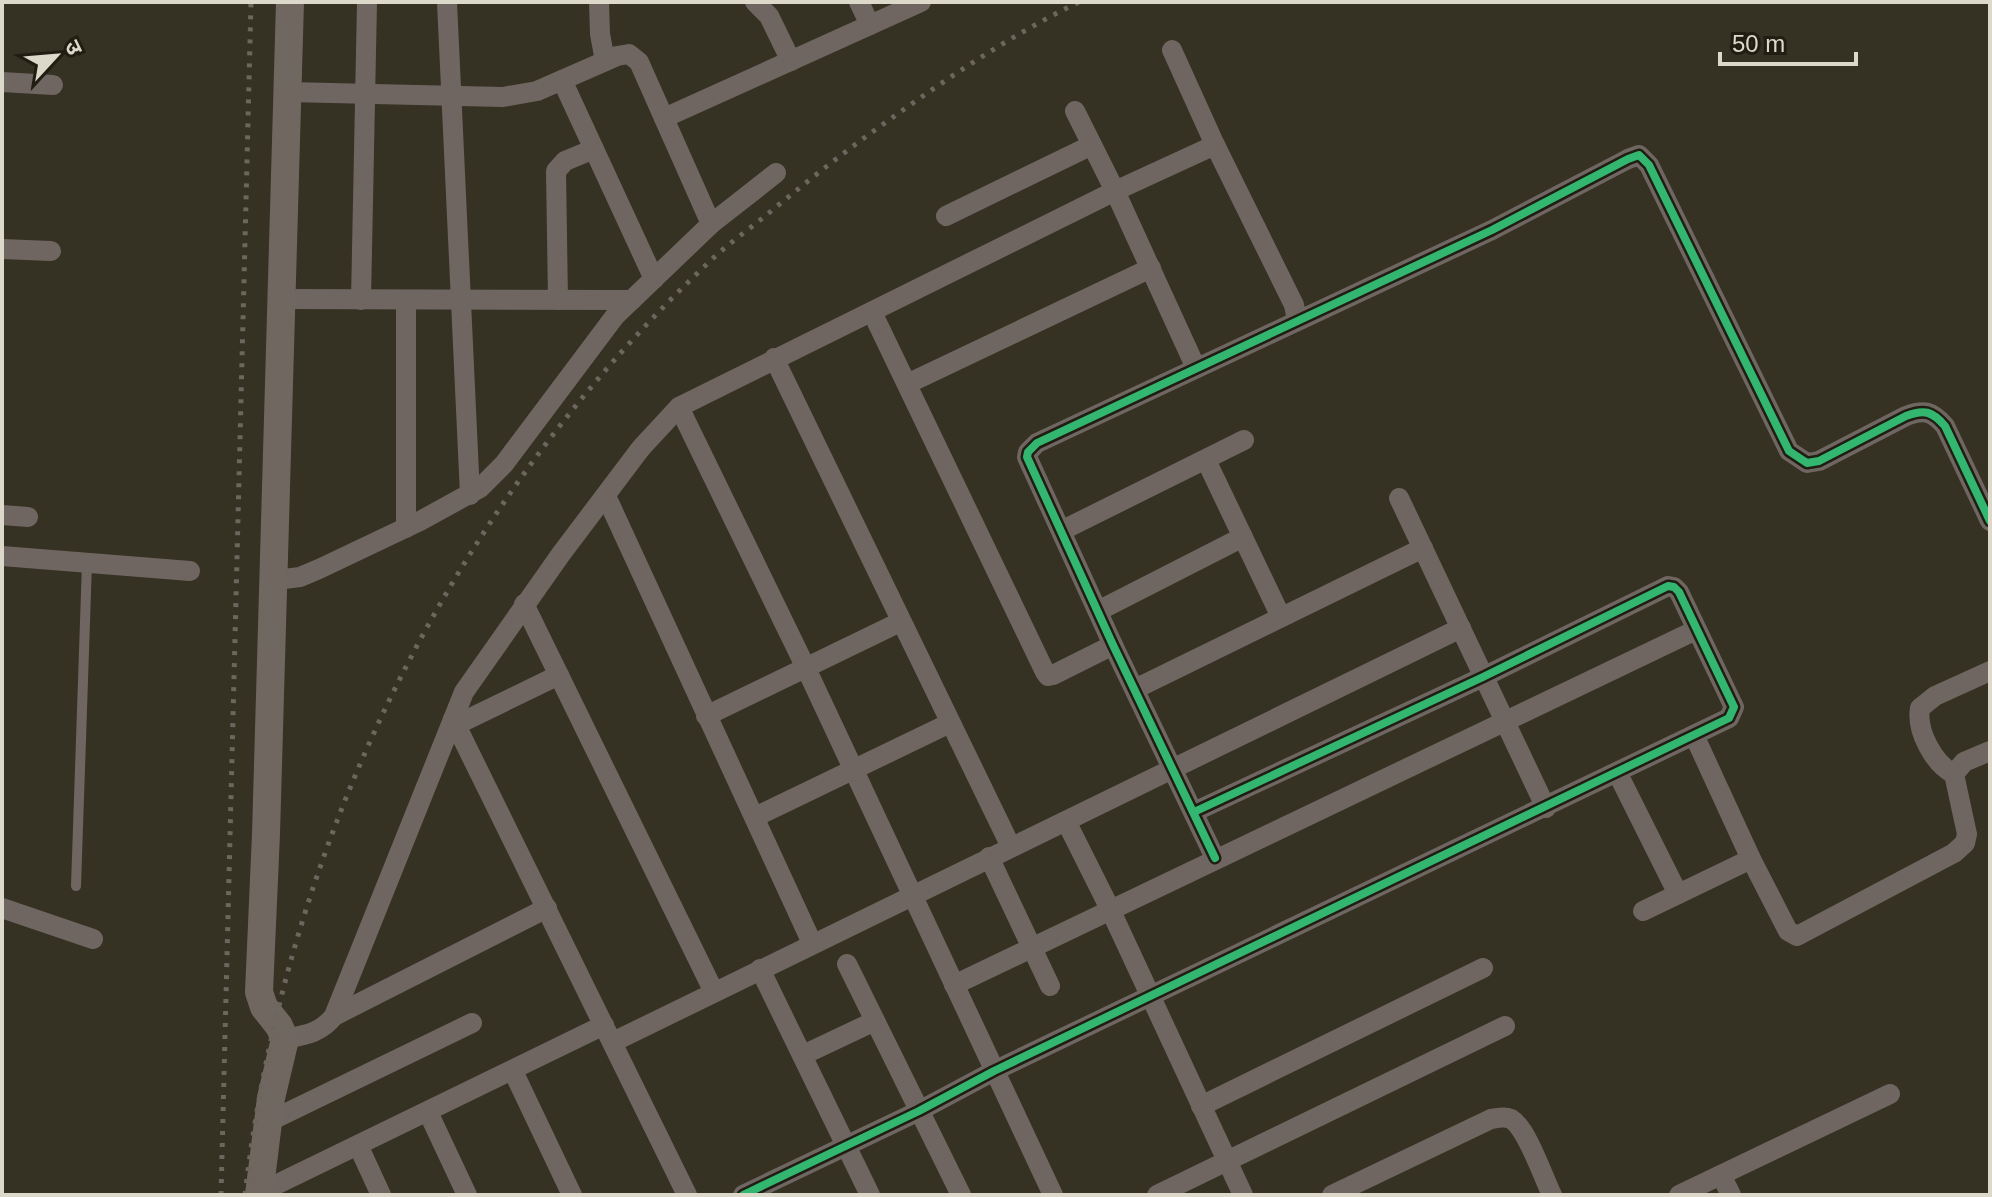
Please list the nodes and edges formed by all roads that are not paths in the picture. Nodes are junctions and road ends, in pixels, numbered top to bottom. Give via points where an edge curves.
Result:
1 (290, 2) edge
2 (367, 2) edge
3 (447, 2) edge
4 (599, 2) edge
5 (755, 2) edge
6 (859, 2) edge
7 (921, 2) edge
8 (870, 25) junction
9 (1172, 50) dead end
10 (605, 61) junction
11 (791, 61) junction
12 (562, 80) junction
13 (2, 82) edge
14 (53, 85) dead end
15 (288, 92) junction
16 (365, 94) junction
17 (452, 96) junction
18 (1075, 111) dead end
19 (664, 118) junction
20 (1092, 145) junction
21 (1215, 145) junction
22 (594, 149) junction
23 (776, 173) dead end
24 (1115, 191) junction
25 (946, 216) dead end
26 (711, 224) junction
27 (2, 249) edge
28 (51, 251) dead end
29 (1151, 268) junction
30 (654, 279) junction
31 (282, 299) junction
32 (361, 300) junction
33 (406, 300) junction
34 (461, 300) junction
35 (558, 300) junction
36 (632, 300) junction
37 (872, 312) junction
38 (1297, 320) junction
39 (774, 358) junction
40 (1196, 368) junction
41 (907, 384) junction
42 (679, 407) junction
43 (1244, 440) dead end
44 (1206, 460) junction
45 (470, 495) junction
46 (606, 496) junction
47 (1399, 498) dead end
48 (2, 515) edge
49 (28, 517) dead end
50 (1990, 521) edge
51 (406, 528) junction
52 (1061, 531) junction
53 (1243, 537) junction
54 (1423, 548) junction
55 (2, 556) edge
56 (87, 563) junction
57 (190, 571) dead end
58 (273, 576) junction
59 (524, 604) junction
60 (1098, 611) junction
61 (1281, 617) junction
62 (900, 622) junction
63 (1461, 628) junction
64 (1696, 630) junction
65 (1113, 645) junction
66 (805, 666) junction
67 (1990, 671) edge
68 (559, 675) junction
69 (1483, 677) junction
70 (1135, 689) junction
71 (706, 716) junction
72 (1503, 721) junction
73 (455, 722) junction
74 (950, 723) junction
75 (1694, 735) junction
76 (1990, 751) edge
77 (854, 769) junction
78 (1174, 771) junction
79 (1617, 772) junction
80 (1954, 774) junction
81 (1546, 808) junction
82 (1194, 812) junction
83 (755, 817) junction
84 (1066, 821) junction
85 (1011, 847) junction
86 (989, 857) junction
87 (1215, 858) junction
88 (1751, 859) junction
89 (76, 886) dead end
90 (1678, 894) junction
91 (913, 896) junction
92 (2, 908) edge
93 (547, 908) junction
94 (1110, 909) junction
95 (1643, 911) dead end
96 (93, 939) dead end
97 (812, 943) junction
98 (1031, 947) junction
99 (847, 964) dead end
100 (1483, 968) dead end
101 (760, 969) junction
102 (954, 985) junction
103 (1050, 986) dead end
104 (714, 992) junction
105 (1150, 998) junction
106 (334, 1016) junction
107 (875, 1021) junction
108 (472, 1023) dead end
109 (1505, 1026) dead end
110 (608, 1034) junction
111 (285, 1039) junction
112 (803, 1055) junction
113 (513, 1071) junction
114 (994, 1071) junction
115 (1890, 1094) dead end
116 (1201, 1106) junction
117 (919, 1111) junction
118 (428, 1112) junction
119 (268, 1122) junction
120 (358, 1145) junction
121 (847, 1146) junction
122 (1227, 1162) junction
123 (1721, 1175) junction
124 (259, 1194) edge
125 (381, 1195) edge
126 (467, 1195) edge
127 (572, 1195) edge
128 (687, 1195) edge
129 (743, 1195) edge
130 (870, 1195) edge
131 (961, 1195) edge
132 (1053, 1195) edge
133 (1157, 1195) edge
134 (1243, 1195) edge
135 (1332, 1195) edge
136 (1552, 1195) edge
137 (1679, 1195) edge
138 (1731, 1195) edge

1 - 15 street
2 - 16 street
3 - 17 street
4 - 10 street
5 - 11 street via 769,16
6 - 8 street
7 - 8 street
8 - 11 street
9 - 21 street
10 - 12 street
10 - 19 street via 624,53 634,56
11 - 19 street
12 - 17 street via 522,95
12 - 22 street
13 - 14 street
15 - 16 street
15 - 31 street
16 - 17 street
16 - 32 street
17 - 34 street
18 - 20 street
19 - 26 street
20 - 24 street
20 - 25 street
21 - 24 street
21 - 38 street
22 - 30 street
22 - 35 street via 565,161 556,171
23 - 26 street
24 - 29 street
24 - 37 street
26 - 30 street
27 - 28 street
29 - 40 street
29 - 41 street
30 - 36 street
31 - 32 street
31 - 58 street
32 - 33 street
33 - 34 street
33 - 51 street
34 - 35 street
34 - 45 street
35 - 36 street
36 - 45 street via 499,471
37 - 39 street
37 - 41 street
38 - 40 street
38 - 50 street via 1639,155 1649,165 1789,451 1807,463 1819,461 1906,416 1928,411 1945,426
39 - 42 street
39 - 62 street
40 - 52 street via 1032,447 1027,457
41 - 65 street via 1048,676
42 - 46 street
42 - 66 street
43 - 44 street
44 - 52 street
44 - 53 street
45 - 51 street
46 - 59 street
46 - 71 street
47 - 54 street
48 - 49 street
51 - 58 street via 300,577
52 - 60 street
53 - 60 street
53 - 61 street
54 - 61 street
54 - 63 street
55 - 56 street
56 - 57 street
56 - 89 lane
58 - 111 street via 259,992
59 - 68 street
59 - 73 street via 464,692
60 - 65 street
61 - 70 street
62 - 66 street
62 - 74 street
63 - 69 street
63 - 78 street
64 - 69 street via 1679,592 1668,586
64 - 72 street
64 - 75 street via 1734,707 1729,718
65 - 70 street
66 - 71 street
66 - 77 street
67 - 80 street via 1920,708 1918,717 1931,750
68 - 73 street
68 - 104 street
69 - 72 street
69 - 82 street
70 - 78 street
71 - 83 street
72 - 81 street
72 - 87 street
73 - 93 street
73 - 106 street
74 - 77 street
74 - 85 street
75 - 79 street
75 - 88 street
76 - 80 street via 1964,762
77 - 83 street
77 - 91 street
78 - 82 street
78 - 84 street
79 - 81 street
79 - 90 street
80 - 88 street via 1965,843 1804,934 1788,931
81 - 105 street
82 - 87 street
83 - 97 street
84 - 85 street
84 - 94 street
85 - 86 street
86 - 91 street
86 - 98 street
87 - 94 street
88 - 90 street
90 - 95 street
91 - 97 street
91 - 102 street
92 - 96 street
93 - 106 street
93 - 110 street
94 - 98 street
94 - 105 street
97 - 101 street
98 - 102 street
98 - 103 street
99 - 107 street
100 - 116 street
101 - 104 street
101 - 112 street
102 - 114 street
104 - 110 street
105 - 114 street
105 - 116 street
106 - 111 street via 316,1032
107 - 112 street
107 - 117 street
108 - 119 street
109 - 122 street
110 - 113 street
110 - 128 street
111 - 119 street
112 - 121 street
113 - 118 street
113 - 127 street
114 - 117 street
114 - 132 street
115 - 123 street
116 - 122 street
117 - 121 street
117 - 131 street
118 - 120 street
118 - 126 street
119 - 124 street
120 - 124 street
120 - 125 street
121 - 129 street
121 - 130 street
122 - 133 street
122 - 134 street
123 - 137 street
123 - 138 street
135 - 136 street via 1505,1117 1522,1130

